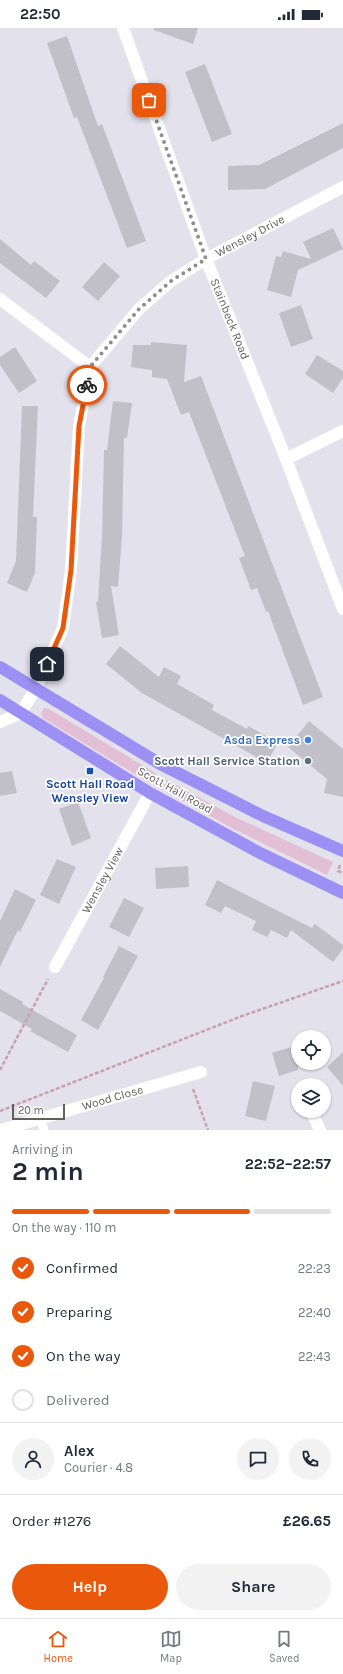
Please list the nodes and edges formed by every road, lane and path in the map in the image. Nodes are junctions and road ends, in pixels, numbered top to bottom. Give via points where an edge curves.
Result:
1 (123, 28) edge
2 (343, 187) edge
3 (206, 259) junction
4 (0, 299) edge
5 (90, 367) junction
6 (343, 431) edge
7 (286, 460) junction
8 (343, 609) edge
9 (0, 666) edge
10 (36, 688) junction
11 (1, 700) edge
12 (21, 713) junction
13 (2, 721) edge
14 (150, 793) junction
15 (343, 851) edge
16 (343, 893) edge
17 (55, 967) joint
18 (343, 981) edge
19 (0, 1070) edge
20 (201, 1072) dead end
21 (188, 1075) junction
22 (0, 1111) edge
23 (40, 1118) junction
24 (314, 1118) edge
25 (1, 1130) edge
26 (44, 1130) edge
27 (208, 1130) edge
28 (320, 1130) edge

1 - 3 street, Stainbeck Road
2 - 3 street, Wensley Drive
3 - 5 street, Wensley Drive via 171,281 139,309
3 - 7 street, Stainbeck Road
4 - 5 street
5 - 10 street, Wensley Drive via 79,426 71,570 63,628
6 - 7 street
7 - 8 street, Stainbeck Road
9 - 10 highway, Scott Hall Road
10 - 12 street, Wensley Drive
10 - 15 highway, Scott Hall Road via 162,765 263,816
11 - 12 highway, Scott Hall Road
11 - 13 street
12 - 13 street
12 - 14 highway, Scott Hall Road
14 - 16 highway, Scott Hall Road via 260,853
14 - 17 street, Wensley View
17 - 19 path
18 - 22 path via 242,1016
20 - 21 street, Wood Close
21 - 23 street, Wood Close
21 - 27 path
23 - 25 street, Wood Close
23 - 26 lane
24 - 28 street

